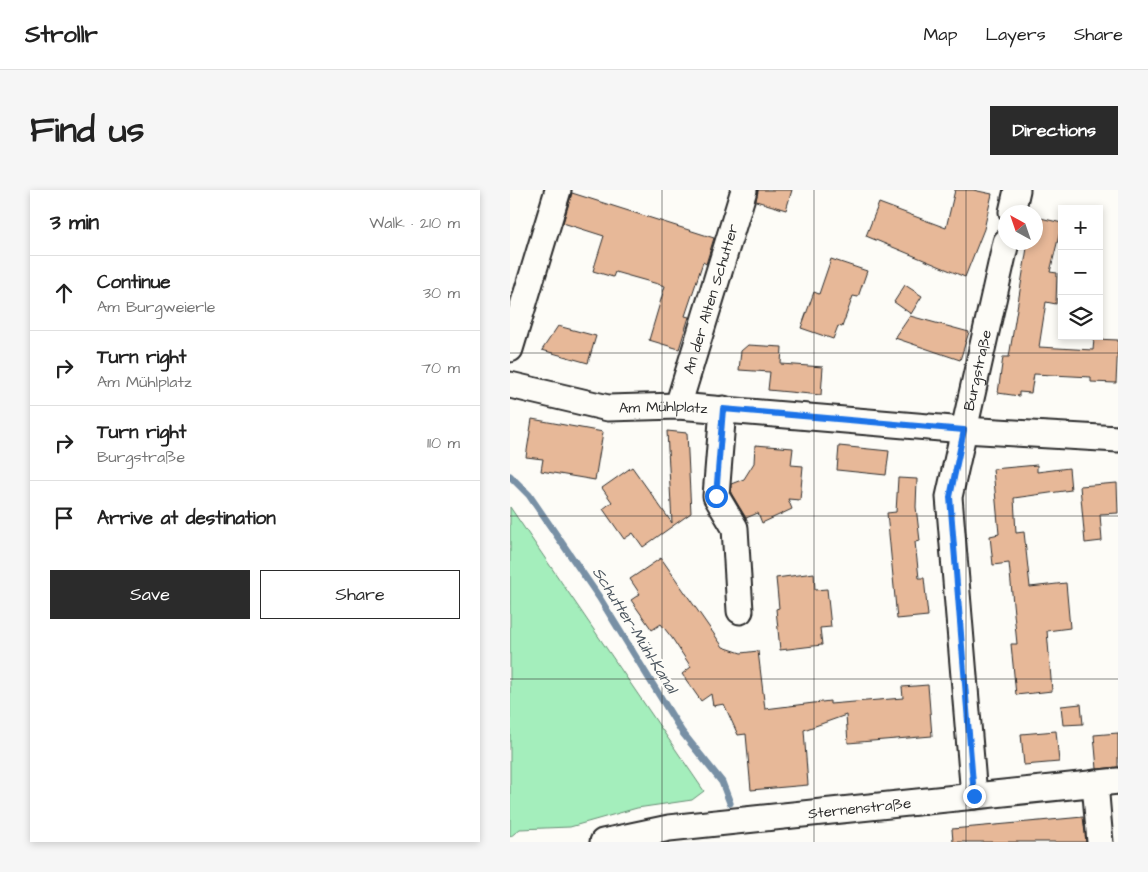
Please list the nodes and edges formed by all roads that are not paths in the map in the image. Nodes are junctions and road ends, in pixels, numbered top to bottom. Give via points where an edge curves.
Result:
1 (558, 190) edge
2 (744, 190) edge
3 (1017, 190) edge
4 (1014, 205) edge
5 (1004, 250) edge
6 (510, 349) edge
7 (510, 385) edge
8 (678, 406) junction
9 (723, 409) junction
10 (964, 430) junction
11 (1118, 439) edge
12 (740, 611) dead end
13 (1106, 782) edge
14 (974, 796) junction
15 (603, 842) edge
16 (1100, 842) edge

1 - 6 street
2 - 8 street, An der Alten Schutter
3 - 4 street
5 - 10 street, Burgstraße
7 - 8 street, Am Mühlplatz via 608,408
8 - 9 street, Am Mühlplatz
9 - 10 street, Am Mühlplatz
9 - 12 street via 716,496 735,528
10 - 11 street, Am Mühlplatz
10 - 14 street, Burgstraße via 950,497
13 - 14 street, Sternenstraße
13 - 16 street
14 - 15 street, Sternenstraße via 670,828

